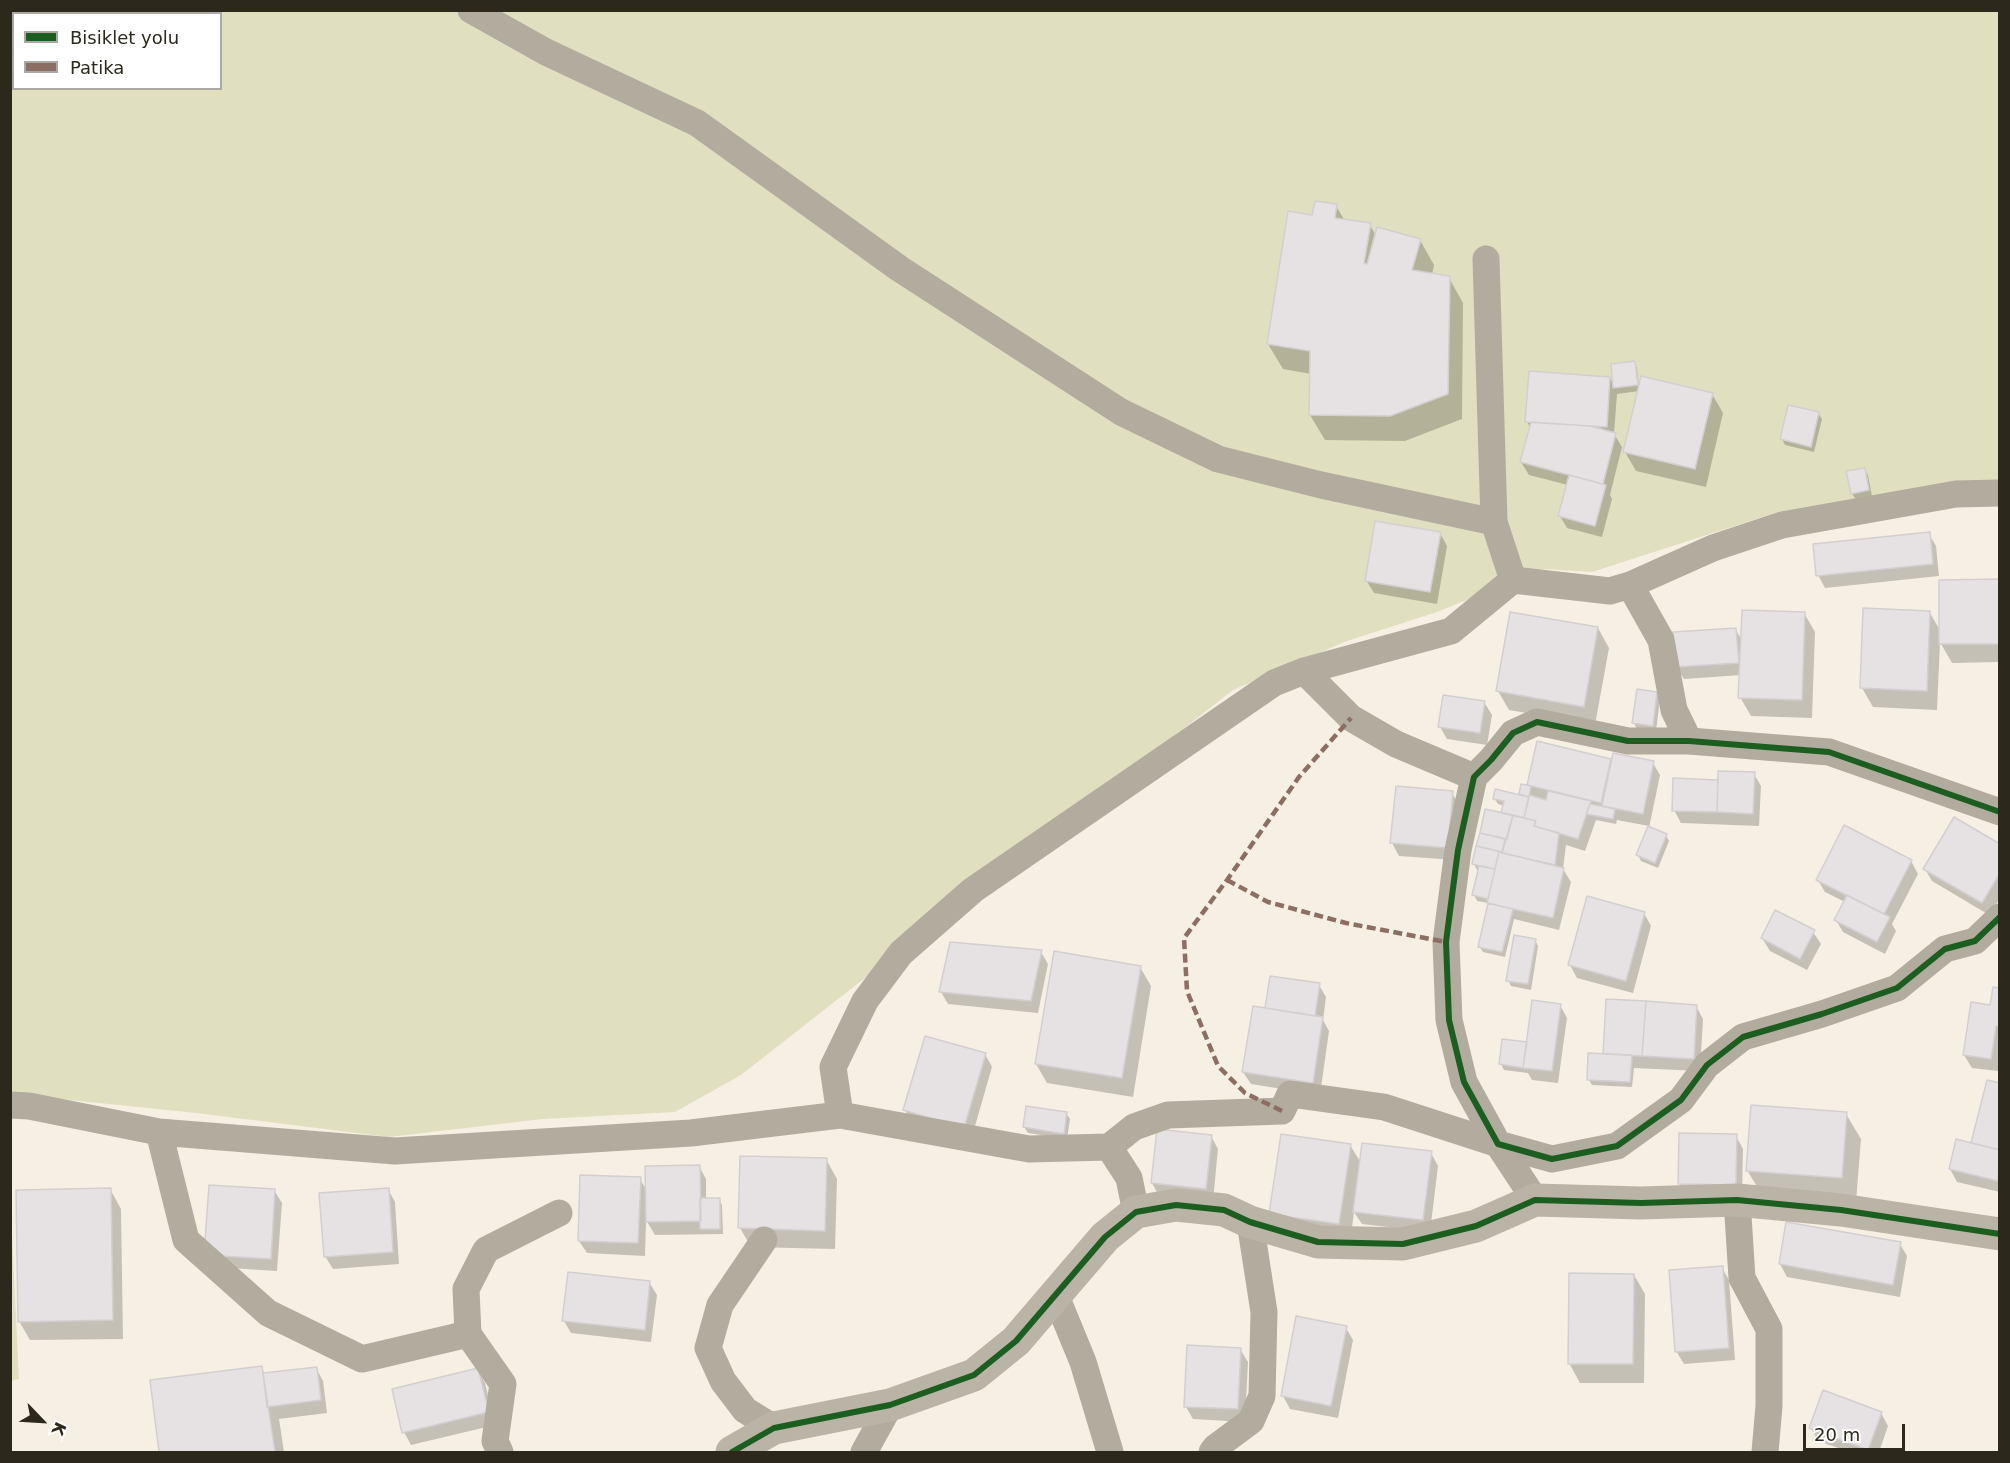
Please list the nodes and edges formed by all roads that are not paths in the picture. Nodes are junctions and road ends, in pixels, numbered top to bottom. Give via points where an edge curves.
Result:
1 (471, 10) edge
2 (1486, 259) dead end
3 (2000, 493) edge
4 (1494, 522) junction
5 (1513, 580) junction
6 (1630, 585) junction
7 (1304, 671) junction
8 (1689, 741) junction
9 (1474, 777) junction
10 (2000, 812) edge
11 (2000, 917) edge
12 (10, 1105) edge
13 (840, 1115) junction
14 (159, 1132) junction
15 (1498, 1144) junction
16 (1109, 1147) junction
17 (1536, 1200) junction
18 (1737, 1200) junction
19 (1136, 1212) junction
20 (560, 1213) dead end
21 (1250, 1222) junction
22 (2000, 1234) edge
23 (764, 1240) dead end
24 (1055, 1294) junction
25 (468, 1334) junction
26 (890, 1405) junction
27 (774, 1428) junction
28 (500, 1452) edge
29 (732, 1452) edge
30 (864, 1452) edge
31 (1110, 1452) edge
32 (1212, 1452) edge
33 (1765, 1452) edge

1 - 4 street via 546,52 696,123 900,269 1121,412 1218,459
2 - 4 street
3 - 6 street via 1956,494 1782,525 1713,548
4 - 5 street
5 - 6 street via 1610,591
5 - 7 street via 1451,631
6 - 8 street via 1661,640 1674,710
7 - 9 street via 1351,718 1396,744
7 - 13 street via 1274,683 973,890 901,953 865,1001 833,1067
8 - 9 street via 1628,741 1537,722 1513,733
8 - 10 street via 1829,752
9 - 15 street via 1458,850 1446,942 1449,1020 1464,1082
11 - 15 street via 1975,941 1945,949 1897,988 1743,1037 1707,1065 1681,1100 1617,1146 1552,1160
12 - 14 street
13 - 14 street via 691,1133 394,1151
13 - 16 street via 1029,1149
14 - 25 street via 186,1240 268,1313 362,1359
15 - 16 street via 1384,1107 1290,1094 1282,1111 1168,1115 1134,1127
15 - 17 street
16 - 19 street via 1130,1178
17 - 18 street
17 - 21 street via 1476,1226 1403,1244 1318,1242
18 - 22 street via 1841,1210
18 - 33 street via 1742,1278 1769,1329
19 - 21 street via 1176,1205 1224,1210
19 - 24 street via 1105,1237
20 - 25 street via 486,1250 466,1289
21 - 32 street via 1264,1312 1262,1396 1251,1421
23 - 27 street via 720,1305 708,1348 723,1381 745,1410
24 - 26 street via 1016,1341 974,1376
24 - 31 street via 1083,1362
25 - 28 street via 503,1384 495,1441
26 - 27 street
26 - 30 street
27 - 29 street

